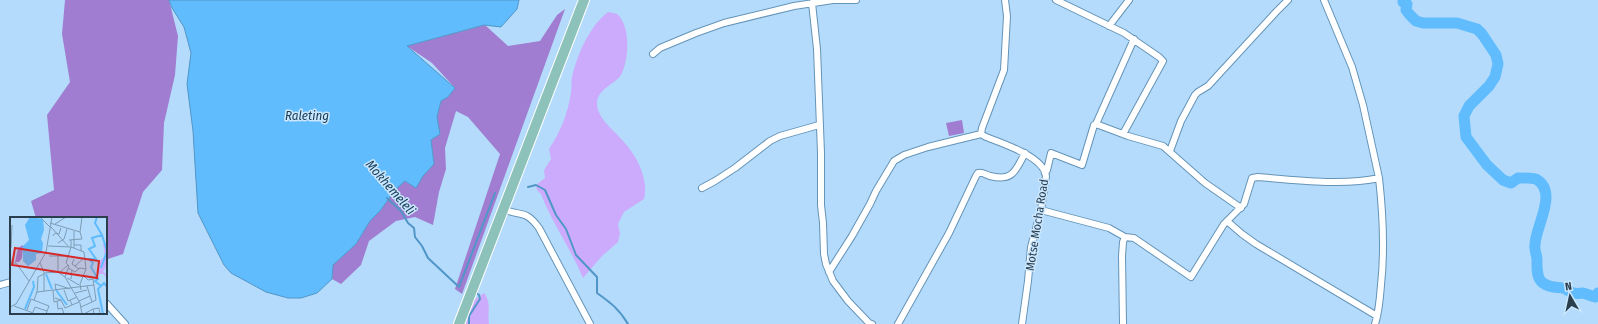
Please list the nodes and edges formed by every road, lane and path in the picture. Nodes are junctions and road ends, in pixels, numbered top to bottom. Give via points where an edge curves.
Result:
1 (584, 0) edge
2 (833, 0) edge
3 (856, 0) edge
4 (1005, 0) edge
5 (1056, 0) edge
6 (1129, 0) edge
7 (1288, 0) edge
8 (1324, 0) edge
9 (812, 3) junction
10 (1109, 26) junction
11 (1134, 40) junction
12 (653, 54) dead end
13 (1096, 124) junction
14 (819, 125) junction
15 (982, 134) junction
16 (1123, 134) junction
17 (1170, 151) junction
18 (1025, 153) junction
19 (1045, 173) junction
20 (1379, 178) junction
21 (702, 188) dead end
22 (1241, 208) junction
23 (503, 209) junction
24 (1041, 210) junction
25 (1227, 221) junction
26 (1125, 237) junction
27 (829, 272) junction
28 (10, 282) edge
29 (0, 285) edge
30 (107, 304) edge
31 (1377, 316) junction
32 (125, 324) edge
33 (459, 324) edge
34 (590, 324) edge
35 (868, 324) edge
36 (898, 324) edge
37 (1022, 324) edge
38 (1123, 324) edge
39 (1375, 324) edge

1 - 23 main road
2 - 3 street
2 - 9 street
4 - 15 street via 1007,16 1004,70
5 - 10 street
6 - 10 street
7 - 17 street via 1208,86 1195,95 1181,121
8 - 20 street via 1352,67
9 - 12 street via 724,23 660,48
9 - 14 street via 817,49
10 - 11 street
11 - 13 street
11 - 16 street via 1163,61
13 - 16 street
13 - 19 street via 1082,165 1051,153
14 - 21 street via 780,136
14 - 27 street via 824,254
15 - 18 street, Motse Mocha Road
15 - 27 street via 928,147 894,161
16 - 17 street via 1158,143
17 - 22 street via 1205,183
18 - 19 street, Motse Mocha Road
18 - 36 street via 1011,176 1006,178 978,173
19 - 24 street, Motse Mocha Road
20 - 22 street via 1318,182 1255,177
20 - 31 street via 1384,257
22 - 25 street
23 - 33 main road
23 - 34 street via 523,213 536,223
24 - 26 street via 1109,228
24 - 37 street, Motse Mocha Road via 1031,247
25 - 26 street via 1191,277 1134,238
25 - 31 street via 1256,244
26 - 38 street via 1122,256
27 - 35 street via 839,290
28 - 29 street
30 - 32 street
31 - 39 street

